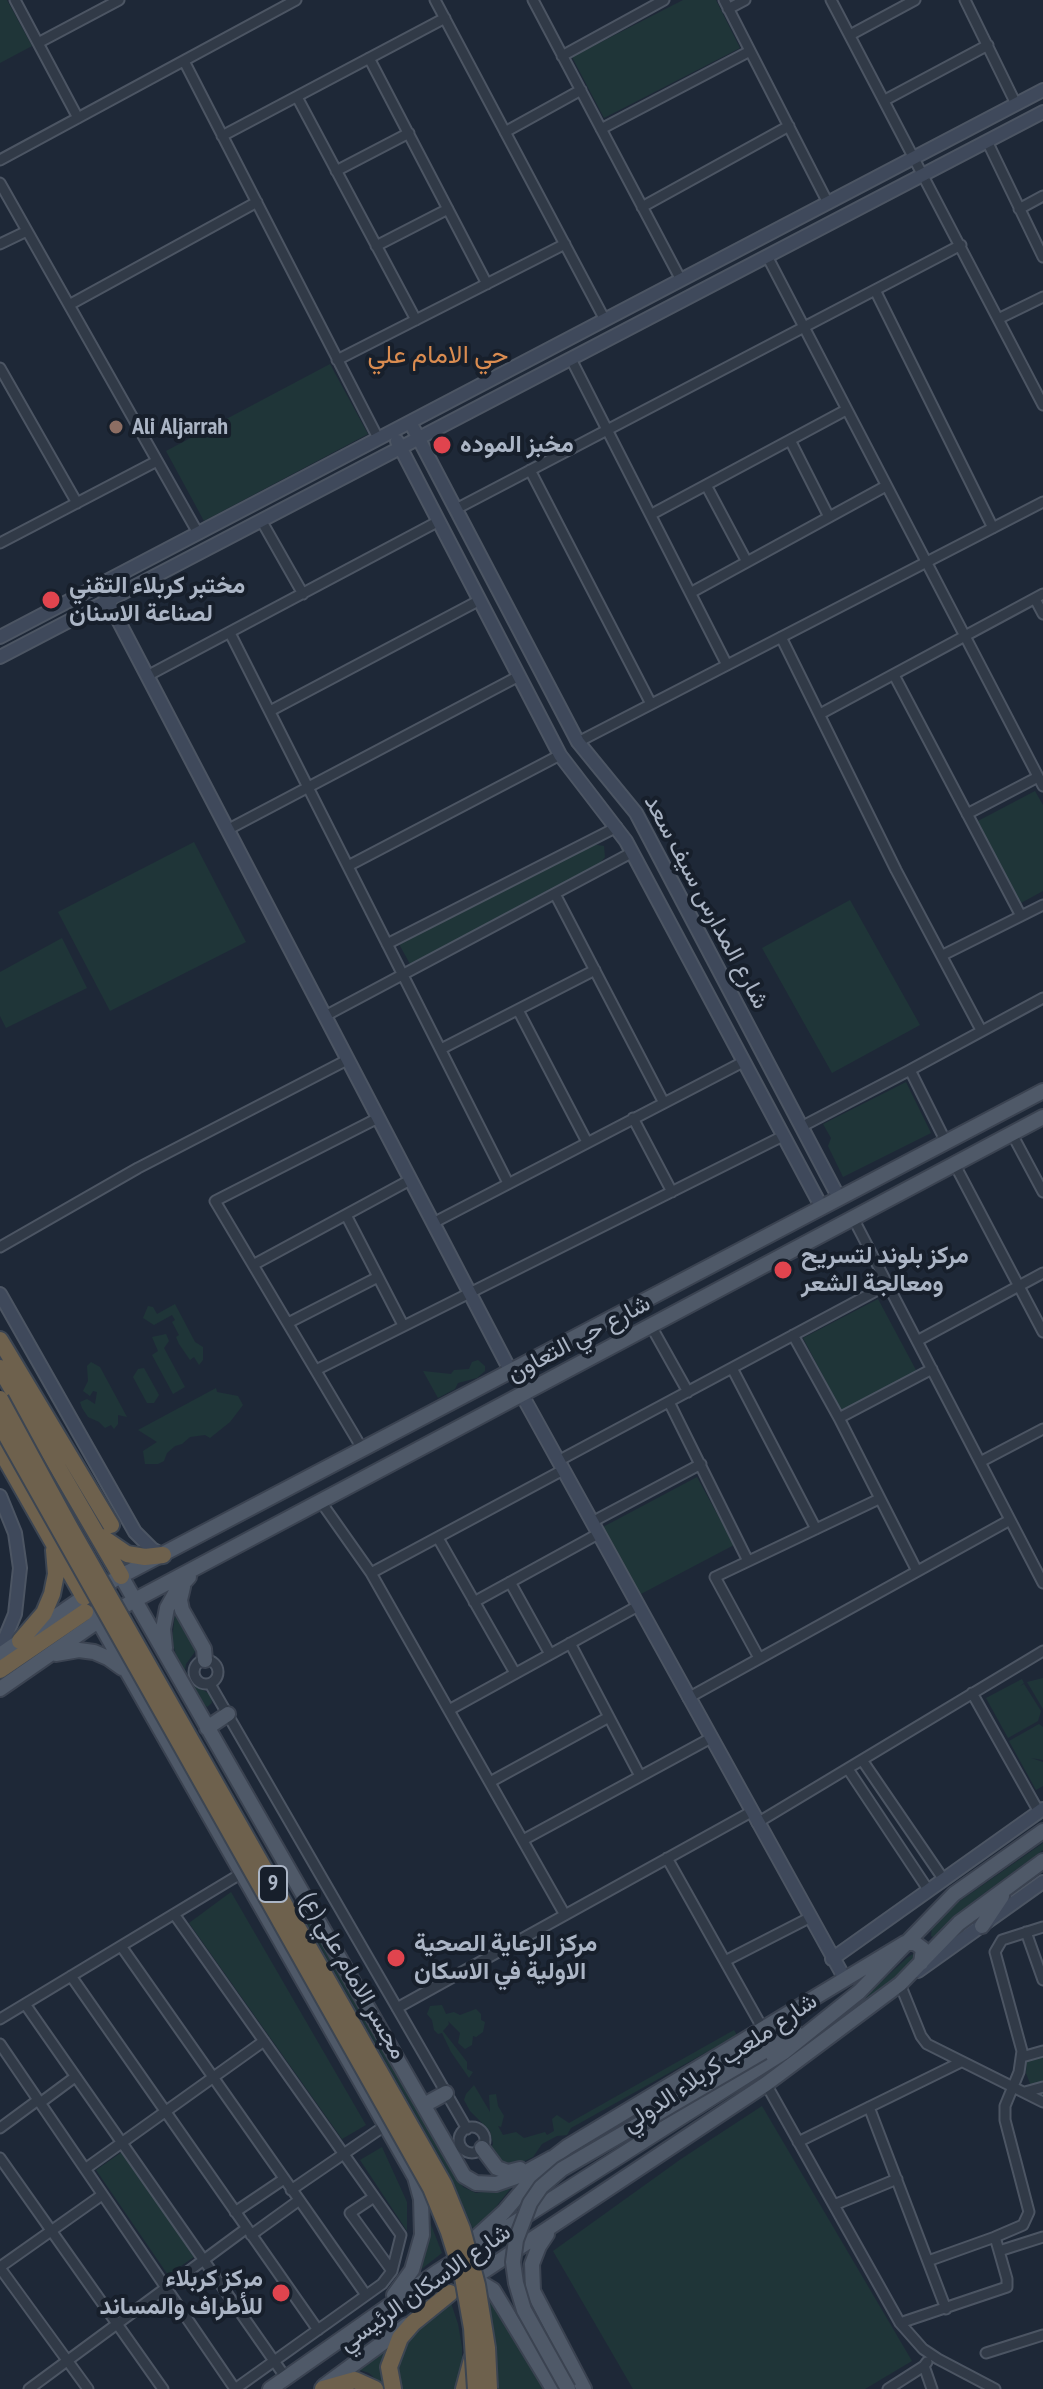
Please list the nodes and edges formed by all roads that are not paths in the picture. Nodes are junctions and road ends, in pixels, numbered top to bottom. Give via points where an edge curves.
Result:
1 (15, 0) edge
2 (119, 0) edge
3 (296, 0) edge
4 (435, 0) edge
5 (533, 0) edge
6 (664, 0) edge
7 (745, 0) edge
8 (831, 0) edge
9 (915, 0) edge
10 (965, 0) edge
11 (726, 5) edge
12 (445, 18) junction
13 (850, 35) junction
14 (38, 43) junction
15 (988, 45) junction
16 (750, 51) junction
17 (562, 56) junction
18 (369, 58) junction
19 (184, 61) junction
20 (581, 90) junction
21 (1043, 90) edge
22 (297, 97) junction
23 (885, 100) junction
24 (1016, 104) junction
25 (1043, 112) edge
26 (78, 118) junction
27 (789, 126) junction
28 (601, 129) junction
29 (505, 132) junction
30 (409, 133) junction
31 (222, 136) junction
32 (987, 141) junction
33 (915, 157) junction
34 (0, 160) edge
35 (336, 171) junction
36 (924, 174) junction
37 (0, 183) edge
38 (1043, 196) edge
39 (257, 202) junction
40 (828, 203) junction
41 (642, 207) junction
42 (448, 209) junction
43 (1019, 209) junction
44 (27, 231) junction
45 (0, 244) edge
46 (565, 244) junction
47 (961, 245) junction
48 (376, 246) junction
49 (767, 256) junction
50 (1043, 257) edge
51 (721, 259) junction
52 (699, 270) junction
53 (728, 277) junction
54 (681, 280) junction
55 (487, 284) junction
56 (710, 286) junction
57 (875, 290) junction
58 (1043, 297) edge
59 (69, 305) junction
60 (998, 319) junction
61 (416, 320) junction
62 (605, 320) junction
63 (804, 327) junction
64 (571, 359) junction
65 (337, 360) junction
66 (0, 368) edge
67 (1043, 377) edge
68 (1032, 383) junction
69 (1043, 405) edge
70 (846, 410) junction
71 (410, 422) junction
72 (609, 429) junction
73 (392, 431) junction
74 (378, 438) junction
75 (419, 438) junction
76 (790, 440) junction
77 (401, 448) junction
78 (157, 461) junction
79 (530, 470) junction
80 (706, 485) junction
81 (886, 486) junction
82 (1043, 502) edge
83 (77, 503) junction
84 (456, 509) junction
85 (652, 514) junction
86 (829, 517) junction
87 (261, 520) junction
88 (439, 521) junction
89 (993, 528) junction
90 (198, 533) junction
91 (468, 533) junction
92 (449, 540) junction
93 (0, 543) edge
94 (478, 551) junction
95 (459, 559) junction
96 (747, 562) junction
97 (925, 562) junction
98 (99, 585) junction
99 (692, 592) junction
100 (303, 594) junction
101 (1039, 596) edge
102 (480, 600) junction
103 (108, 601) junction
104 (1043, 614) edge
105 (230, 633) junction
106 (0, 637) edge
107 (781, 637) junction
108 (964, 637) junction
109 (0, 657) edge
110 (727, 665) junction
111 (894, 675) junction
112 (147, 676) junction
113 (519, 676) junction
114 (651, 704) junction
115 (270, 711) junction
116 (820, 714) junction
117 (578, 742) junction
118 (560, 755) junction
119 (1041, 782) edge
120 (308, 787) junction
121 (967, 814) junction
122 (617, 827) junction
123 (227, 830) junction
124 (631, 853) junction
125 (348, 866) junction
126 (555, 894) junction
127 (1043, 905) edge
128 (1021, 916) junction
129 (387, 944) junction
130 (943, 955) junction
131 (595, 970) junction
132 (403, 975) junction
133 (732, 996) junction
134 (1043, 998) edge
135 (713, 1006) junction
136 (518, 1010) junction
137 (325, 1016) junction
138 (743, 1018) junction
139 (724, 1026) junction
140 (981, 1030) junction
141 (441, 1049) junction
142 (347, 1060) junction
143 (743, 1062) junction
144 (910, 1070) junction
145 (1043, 1091) edge
146 (664, 1103) junction
147 (1043, 1117) edge
148 (378, 1118) junction
149 (633, 1118) junction
150 (801, 1127) junction
151 (1012, 1134) junction
152 (783, 1136) junction
153 (587, 1142) junction
154 (946, 1142) junction
155 (903, 1165) junction
156 (955, 1165) junction
157 (880, 1177) junction
158 (410, 1180) junction
159 (508, 1183) junction
160 (916, 1185) junction
161 (672, 1192) junction
162 (1043, 1192) edge
163 (839, 1198) junction
164 (889, 1199) junction
165 (822, 1208) junction
166 (346, 1215) junction
167 (853, 1218) junction
168 (433, 1223) junction
169 (0, 1247) edge
170 (253, 1265) junction
171 (1043, 1273) edge
172 (378, 1277) junction
173 (887, 1285) junction
174 (1019, 1286) junction
175 (469, 1293) junction
176 (0, 1294) edge
177 (288, 1323) junction
178 (403, 1325) junction
179 (651, 1326) junction
180 (1043, 1332) edge
181 (793, 1335) junction
182 (0, 1340) edge
183 (917, 1341) junction
184 (0, 1368) edge
185 (732, 1368) junction
186 (932, 1369) junction
187 (316, 1370) junction
188 (511, 1372) junction
189 (688, 1392) junction
190 (522, 1395) junction
191 (0, 1399) edge
192 (669, 1402) junction
193 (839, 1418) junction
194 (420, 1420) junction
195 (0, 1424) edge
196 (1043, 1429) edge
197 (391, 1435) junction
198 (433, 1442) junction
199 (0, 1449) edge
200 (363, 1450) junction
201 (403, 1458) junction
202 (980, 1462) junction
203 (701, 1464) junction
204 (561, 1465) junction
205 (71, 1489) junction
206 (0, 1496) edge
207 (879, 1499) junction
208 (321, 1502) junction
209 (35, 1511) junction
210 (1010, 1520) junction
211 (111, 1525) dead end
212 (92, 1526) junction
213 (595, 1528) junction
214 (816, 1529) junction
215 (48, 1533) junction
216 (438, 1538) junction
217 (163, 1555) junction
218 (748, 1561) junction
219 (207, 1562) junction
220 (917, 1571) junction
221 (371, 1573) junction
222 (121, 1576) junction
223 (188, 1578) junction
224 (510, 1582) junction
225 (1043, 1583) edge
226 (135, 1600) junction
227 (474, 1602) junction
228 (638, 1606) junction
229 (89, 1610) junction
230 (20, 1641) junction
231 (570, 1643) junction
232 (1043, 1651) edge
233 (0, 1652) edge
234 (550, 1654) junction
235 (759, 1658) junction
236 (169, 1660) junction
237 (205, 1660) junction
238 (38, 1662) junction
239 (0, 1670) edge
240 (515, 1673) junction
241 (131, 1678) junction
242 (210, 1684) junction
243 (0, 1689) edge
244 (972, 1693) junction
245 (688, 1698) junction
246 (449, 1710) junction
247 (228, 1714) junction
248 (609, 1717) junction
249 (207, 1728) junction
250 (711, 1738) junction
251 (862, 1760) junction
252 (848, 1769) junction
253 (640, 1776) junction
254 (490, 1782) junction
255 (1041, 1810) edge
256 (754, 1818) junction
257 (1043, 1831) edge
258 (523, 1840) junction
259 (667, 1858) junction
260 (1043, 1861) edge
261 (287, 1868) junction
262 (242, 1873) junction
263 (944, 1880) junction
264 (1043, 1882) edge
265 (1008, 1887) junction
266 (251, 1888) junction
267 (929, 1891) junction
268 (304, 1899) junction
269 (174, 1914) junction
270 (565, 1915) junction
271 (809, 1918) junction
272 (930, 1918) junction
273 (268, 1919) junction
274 (982, 1926) junction
275 (1043, 1927) edge
276 (1026, 1932) junction
277 (905, 1943) junction
278 (939, 1943) junction
279 (121, 1946) junction
280 (832, 1959) junction
281 (725, 1961) junction
282 (921, 1963) junction
283 (71, 1976) junction
284 (845, 1979) junction
285 (1043, 1980) edge
286 (900, 1984) junction
287 (851, 1999) junction
288 (25, 2004) junction
289 (397, 2008) junction
290 (0, 2019) edge
291 (763, 2029) junction
292 (264, 2041) junction
293 (0, 2044) edge
294 (1043, 2051) edge
295 (1022, 2057) junction
296 (961, 2062) junction
297 (75, 2077) junction
298 (213, 2077) junction
299 (766, 2084) junction
300 (1013, 2086) junction
301 (1043, 2087) edge
302 (1025, 2092) junction
303 (446, 2093) junction
304 (39, 2102) junction
305 (1043, 2102) edge
306 (424, 2105) junction
307 (869, 2107) junction
308 (165, 2111) junction
309 (386, 2125) junction
310 (0, 2128) edge
311 (467, 2129) junction
312 (798, 2142) junction
313 (122, 2143) junction
314 (567, 2147) junction
315 (482, 2148) junction
316 (344, 2154) junction
317 (0, 2158) edge
318 (552, 2158) junction
319 (85, 2169) junction
320 (284, 2179) junction
321 (897, 2179) junction
322 (291, 2190) junction
323 (102, 2195) junction
324 (374, 2197) junction
325 (298, 2201) junction
326 (834, 2205) junction
327 (235, 2212) junction
328 (555, 2225) junction
329 (52, 2232) junction
330 (249, 2232) junction
331 (995, 2237) junction
332 (1043, 2237) edge
333 (999, 2251) junction
334 (203, 2260) junction
335 (928, 2261) junction
336 (0, 2267) edge
337 (392, 2271) junction
338 (437, 2272) junction
339 (467, 2283) junction
340 (166, 2288) junction
341 (450, 2293) junction
342 (366, 2295) junction
343 (946, 2309) junction
344 (378, 2313) junction
345 (547, 2322) junction
346 (900, 2323) junction
347 (117, 2324) junction
348 (318, 2330) junction
349 (521, 2333) junction
350 (1043, 2335) edge
351 (473, 2345) junction
352 (986, 2353) dead end
353 (932, 2355) junction
354 (67, 2360) junction
355 (274, 2362) junction
356 (924, 2366) junction
357 (286, 2378) junction
358 (29, 2389) edge
359 (88, 2389) edge
360 (163, 2389) edge
361 (235, 2389) edge
362 (270, 2389) edge
363 (322, 2389) edge
364 (375, 2389) edge
365 (393, 2389) edge
366 (464, 2389) edge
367 (476, 2389) edge
368 (489, 2389) edge
369 (553, 2389) edge
370 (568, 2389) edge
371 (584, 2389) edge
372 (888, 2389) edge
373 (932, 2389) edge
374 (995, 2389) edge

1 - 14 street
2 - 14 street
3 - 19 street
4 - 12 street
5 - 17 street
6 - 17 street
7 - 11 street
8 - 13 street
9 - 13 street
10 - 15 street
11 - 16 street
12 - 18 street
12 - 29 street
13 - 23 street
14 - 26 street
15 - 23 street
15 - 24 street
16 - 27 street
16 - 28 street
17 - 20 street
18 - 22 street
18 - 30 street
19 - 26 street
19 - 31 street
20 - 28 street
20 - 29 street
21 - 24 main road
22 - 31 street
22 - 35 street
23 - 33 street
24 - 33 main road
25 - 32 main road
26 - 34 street
27 - 40 street
27 - 41 street
28 - 41 street
29 - 46 street
30 - 35 street
30 - 42 street
31 - 39 street
32 - 36 main road
32 - 43 street
33 - 36 street
33 - 40 main road
35 - 48 street
36 - 47 street
36 - 49 main road
37 - 44 street
38 - 43 street
39 - 59 street
39 - 65 street
40 - 51 main road
41 - 54 street
42 - 48 street
42 - 55 street
43 - 50 street
44 - 45 street
44 - 59 street
46 - 55 street
46 - 62 street
47 - 57 street
47 - 60 street
48 - 61 street
49 - 53 main road
49 - 63 street
51 - 52 main road
51 - 53 main road
52 - 54 main road
52 - 56 main road
53 - 56 main road
54 - 62 main road
55 - 61 street
56 - 64 main road
57 - 63 street
57 - 89 street
58 - 60 street
59 - 78 street
60 - 68 street
61 - 65 street
62 - 71 main road
63 - 70 street
63 - 72 street
64 - 72 street
64 - 75 main road
65 - 74 street
66 - 83 street
67 - 68 street
68 - 69 street
70 - 76 street
70 - 81 street
71 - 73 main road
71 - 75 main road, شارع المدارس سيف سعد
72 - 79 street
72 - 85 street
73 - 74 main road
73 - 77 main road, شارع المدارس سيف سعد
74 - 90 main road
75 - 77 main road
75 - 84 main road, شارع المدارس سيف سعد
76 - 80 street
76 - 86 street
77 - 87 main road
77 - 88 main road, شارع المدارس سيف سعد
78 - 83 street
78 - 90 street
79 - 84 street
79 - 114 street
80 - 85 street
80 - 96 street
81 - 86 street
81 - 97 street
82 - 89 street
83 - 93 street
84 - 91 main road, شارع المدارس سيف سعد
85 - 99 street
86 - 96 street
87 - 100 street
87 - 103 main road
88 - 92 main road, شارع المدارس سيف سعد
88 - 100 street
89 - 97 street
90 - 98 main road
91 - 92 main road via 463,540
91 - 94 main road, شارع المدارس سيف سعد
92 - 95 main road, شارع المدارس سيف سعد
94 - 95 main road via 468,550
94 - 117 main road, شارع المدارس سيف سعد
95 - 102 main road, شارع المدارس سيف سعد
96 - 99 street
97 - 107 street
97 - 108 street
98 - 103 main road
98 - 106 main road
99 - 110 street
100 - 105 street
101 - 104 street
101 - 108 street
102 - 113 main road, شارع المدارس سيف سعد
102 - 115 street
103 - 109 main road
103 - 112 main road
105 - 112 street
105 - 115 street
107 - 110 street
107 - 116 street
108 - 111 street
108 - 119 street
110 - 114 street
111 - 116 street
111 - 121 street
112 - 123 main road
113 - 118 main road, شارع المدارس سيف سعد
113 - 120 street
114 - 117 street
115 - 120 street
116 - 130 street
117 - 133 main road, شارع المدارس سيف سعد via 636,813
118 - 122 main road, شارع المدارس سيف سعد
118 - 125 street
119 - 121 street
120 - 123 street
120 - 125 street
121 - 128 street
122 - 124 main road, شارع المدارس سيف سعد
122 - 129 street
123 - 137 main road
124 - 126 street
124 - 135 main road, شارع المدارس سيف سعد
125 - 129 street
126 - 131 street
126 - 132 street
127 - 128 street
128 - 130 street
129 - 132 street
130 - 140 street
131 - 136 street
131 - 146 street
132 - 137 street
132 - 141 street
133 - 135 main road via 723,1006
133 - 138 main road, شارع المدارس سيف سعد
134 - 140 street
135 - 139 main road, شارع المدارس سيف سعد
136 - 141 street
136 - 153 street
137 - 142 main road
138 - 139 main road via 730,1019
138 - 150 main road, شارع المدارس سيف سعد
139 - 143 main road, شارع المدارس سيف سعد
140 - 144 street
141 - 159 street
142 - 148 main road
142 - 169 street via 138,1168
143 - 146 street
143 - 152 main road, شارع المدارس سيف سعد
144 - 150 street
144 - 154 street
145 - 154 main road, شارع حي التعاون
146 - 149 street
147 - 151 main road, شارع حي التعاون
148 - 158 main road
148 - 170 street via 215,1201
149 - 153 street
149 - 161 street
150 - 163 main road, شارع المدارس سيف سعد
151 - 156 main road, شارع حي التعاون
151 - 162 street
152 - 161 street
152 - 165 main road, شارع المدارس سيف سعد
153 - 159 street
154 - 155 main road, شارع حي التعاون
155 - 157 main road, شارع حي التعاون
155 - 160 main road via 905,1178
156 - 160 main road, شارع حي التعاون
156 - 174 street
157 - 163 main road, شارع حي التعاون
157 - 164 main road via 889,1186
158 - 166 street
158 - 168 main road
159 - 168 street
160 - 164 main road, شارع حي التعاون
161 - 175 street
163 - 165 main road, شارع حي التعاون
164 - 167 main road, شارع حي التعاون
165 - 188 main road, شارع حي التعاون
166 - 170 street
166 - 172 street
167 - 173 street
167 - 179 main road, شارع حي التعاون
168 - 175 main road
170 - 177 street
171 - 174 street
172 - 177 street
172 - 178 street
173 - 181 street
173 - 183 street
174 - 180 street
174 - 183 street
175 - 178 street
175 - 188 main road
176 - 217 main road via 135,1532
177 - 187 street
178 - 187 street
179 - 189 street
179 - 190 main road, شارع حي التعاون
181 - 185 street
181 - 193 street
182 - 211 highway
183 - 186 street
184 - 205 highway
185 - 189 street
185 - 214 street
186 - 193 street
186 - 202 street
187 - 200 street
188 - 194 main road, شارع حي التعاون
189 - 192 street
190 - 198 main road, شارع حي التعاون
190 - 204 main road
191 - 368 highway, مجسر الامام علي (ع) / 9, bridge via 444,2185 477,2285
192 - 203 street
192 - 204 street
193 - 207 street
194 - 197 main road, شارع حي التعاون
194 - 198 main road via 422,1434
195 - 351 highway, مجسر الامام علي (ع) / 9, bridge via 423,2174 457,2256
196 - 202 street
197 - 200 main road, شارع حي التعاون
197 - 201 main road via 402,1444
198 - 201 main road, شارع حي التعاون
199 - 209 highway
200 - 217 main road, شارع حي التعاون
201 - 208 main road, شارع حي التعاون
202 - 210 street
203 - 213 street
203 - 218 street
204 - 213 main road
204 - 216 street
205 - 209 highway
205 - 212 highway
206 - 233 main road via 15,1533 20,1568 15,1614
207 - 214 street
207 - 220 street
208 - 219 main road, شارع حي التعاون
208 - 221 street
209 - 215 highway
210 - 220 street
210 - 225 street
212 - 217 highway via 127,1554
212 - 222 highway
213 - 224 street
213 - 228 main road
214 - 218 street
215 - 229 highway
215 - 230 highway via 56,1563 52,1594 44,1613
216 - 221 street
216 - 227 street
217 - 222 main road, شارع حي التعاون
218 - 235 street via 715,1577
219 - 223 main road
219 - 226 main road, شارع حي التعاون
220 - 235 street
221 - 246 street
222 - 226 main road
222 - 229 main road, شارع حي التعاون
223 - 236 main road via 166,1613 163,1634
223 - 237 main road via 180,1606
224 - 227 street
224 - 234 street
226 - 229 main road, شارع حي التعاون
226 - 236 main road
227 - 240 street
228 - 231 street
228 - 245 main road
229 - 230 main road
229 - 238 main road
229 - 239 highway
229 - 241 main road
230 - 233 main road
231 - 234 street
231 - 248 street
232 - 244 street
234 - 240 street
235 - 245 street
236 - 249 main road
237 - 242 street via 218,1671
237 - 242 street via 196,1665 194,1676 199,1683
238 - 241 main road via 64,1651 86,1651 108,1658
238 - 243 main road
240 - 246 street
241 - 262 main road
242 - 247 street
244 - 251 street
244 - 255 street
245 - 250 main road
246 - 254 street
247 - 249 main road
247 - 289 street
248 - 253 street
248 - 254 street
249 - 261 main road
250 - 253 street
250 - 256 main road
251 - 252 street
251 - 263 street
252 - 256 street
252 - 267 street
253 - 258 street
254 - 258 street
255 - 263 main road
256 - 259 street
256 - 271 main road
257 - 272 main road, شارع ملعب كربلاء الدولي via 954,1894
258 - 270 street
259 - 270 street
259 - 281 street
260 - 265 main road, شارع ملعب كربلاء الدولي
261 - 266 main road via 271,1888
261 - 268 main road
262 - 266 main road
262 - 269 street
263 - 267 main road
264 - 274 main road
265 - 274 main road
265 - 278 main road, شارع ملعب كربلاء الدولي
266 - 273 main road
267 - 280 main road
268 - 273 main road via 283,1896 272,1905
268 - 306 main road
269 - 279 street
269 - 292 street
270 - 289 street
271 - 280 main road
271 - 281 street
272 - 277 main road, شارع ملعب كربلاء الدولي
272 - 278 main road via 926,1931
273 - 309 main road
274 - 286 main road
275 - 276 street
276 - 285 street
276 - 295 street via 1002,1940 995,1952
277 - 282 main road via 923,1949
277 - 284 main road
277 - 287 main road, شارع ملعب كربلاء الدولي
278 - 282 main road, شارع ملعب كربلاء الدولي
279 - 283 street
279 - 298 street
280 - 284 main road
281 - 291 street
282 - 286 main road, شارع ملعب كربلاء الدولي
283 - 288 street
283 - 308 street
284 - 291 main road
286 - 296 street via 921,2036
286 - 299 main road, شارع ملعب كربلاء الدولي
287 - 338 main road, شارع ملعب كربلاء الدولي via 740,2082
287 - 370 main road, bridge via 562,2169 541,2187 516,2240 513,2262 524,2310
288 - 290 street
288 - 297 street
289 - 303 street
291 - 314 main road
292 - 298 street
292 - 316 street
293 - 304 street
294 - 295 street
295 - 300 street
296 - 300 street
296 - 307 street
297 - 304 street
297 - 313 street
298 - 308 street
298 - 320 street
299 - 312 street
299 - 328 main road, شارع ملعب كربلاء الدولي
300 - 302 street
300 - 331 street via 1005,2120 1029,2216 1023,2225
301 - 302 street
302 - 305 street
303 - 306 main road
303 - 311 street
304 - 310 street
304 - 319 street
306 - 318 main road via 461,2171 476,2183 507,2181
307 - 312 street
307 - 321 street
308 - 313 street
308 - 327 street
309 - 316 street
309 - 344 main road via 415,2177 423,2223 412,2270
311 - 315 street via 482,2132
311 - 315 street via 460,2138 464,2149 471,2153
312 - 326 street
313 - 319 street
313 - 334 street
314 - 315 main road via 508,2172 497,2168
314 - 318 main road
316 - 322 street
316 - 324 street
317 - 329 street
318 - 338 main road via 504,2212
319 - 323 street
320 - 322 street
320 - 327 street
321 - 326 street
321 - 335 street
322 - 325 street
323 - 329 street
323 - 340 street
324 - 337 street via 401,2235
324 - 337 street via 350,2213
325 - 330 street
325 - 342 street
326 - 346 street
327 - 330 street
328 - 339 main road, شارع الاسكان الرئيسي
328 - 345 main road via 539,2246 530,2273
329 - 336 street
329 - 347 street
330 - 334 street
330 - 348 street
331 - 333 street
331 - 335 street
332 - 333 street
333 - 343 street via 1007,2287
334 - 340 street
334 - 355 street
335 - 343 street
336 - 354 street
337 - 342 street
338 - 344 main road, شارع الاسكان الرئيسي
339 - 341 main road, شارع الاسكان الرئيسي
339 - 349 main road via 493,2290
340 - 347 street
340 - 361 street
341 - 363 main road, شارع الاسكان الرئيسي
341 - 365 highway via 406,2330 394,2350 389,2367
342 - 348 street
343 - 346 street
344 - 357 main road, شارع الاسكان الرئيسي
345 - 349 main road via 529,2320
345 - 371 main road
346 - 353 street
347 - 354 street
347 - 360 street
348 - 355 street
349 - 369 main road
350 - 352 street
351 - 366 highway, bridge
351 - 367 highway, مجسر الامام علي (ع) / 9, bridge
353 - 356 street
353 - 374 street
354 - 358 street
354 - 359 street
355 - 357 street
355 - 361 street
356 - 372 street
356 - 373 street
357 - 362 main road, شارع الاسكان الرئيسي
363 - 364 highway via 355,2380

